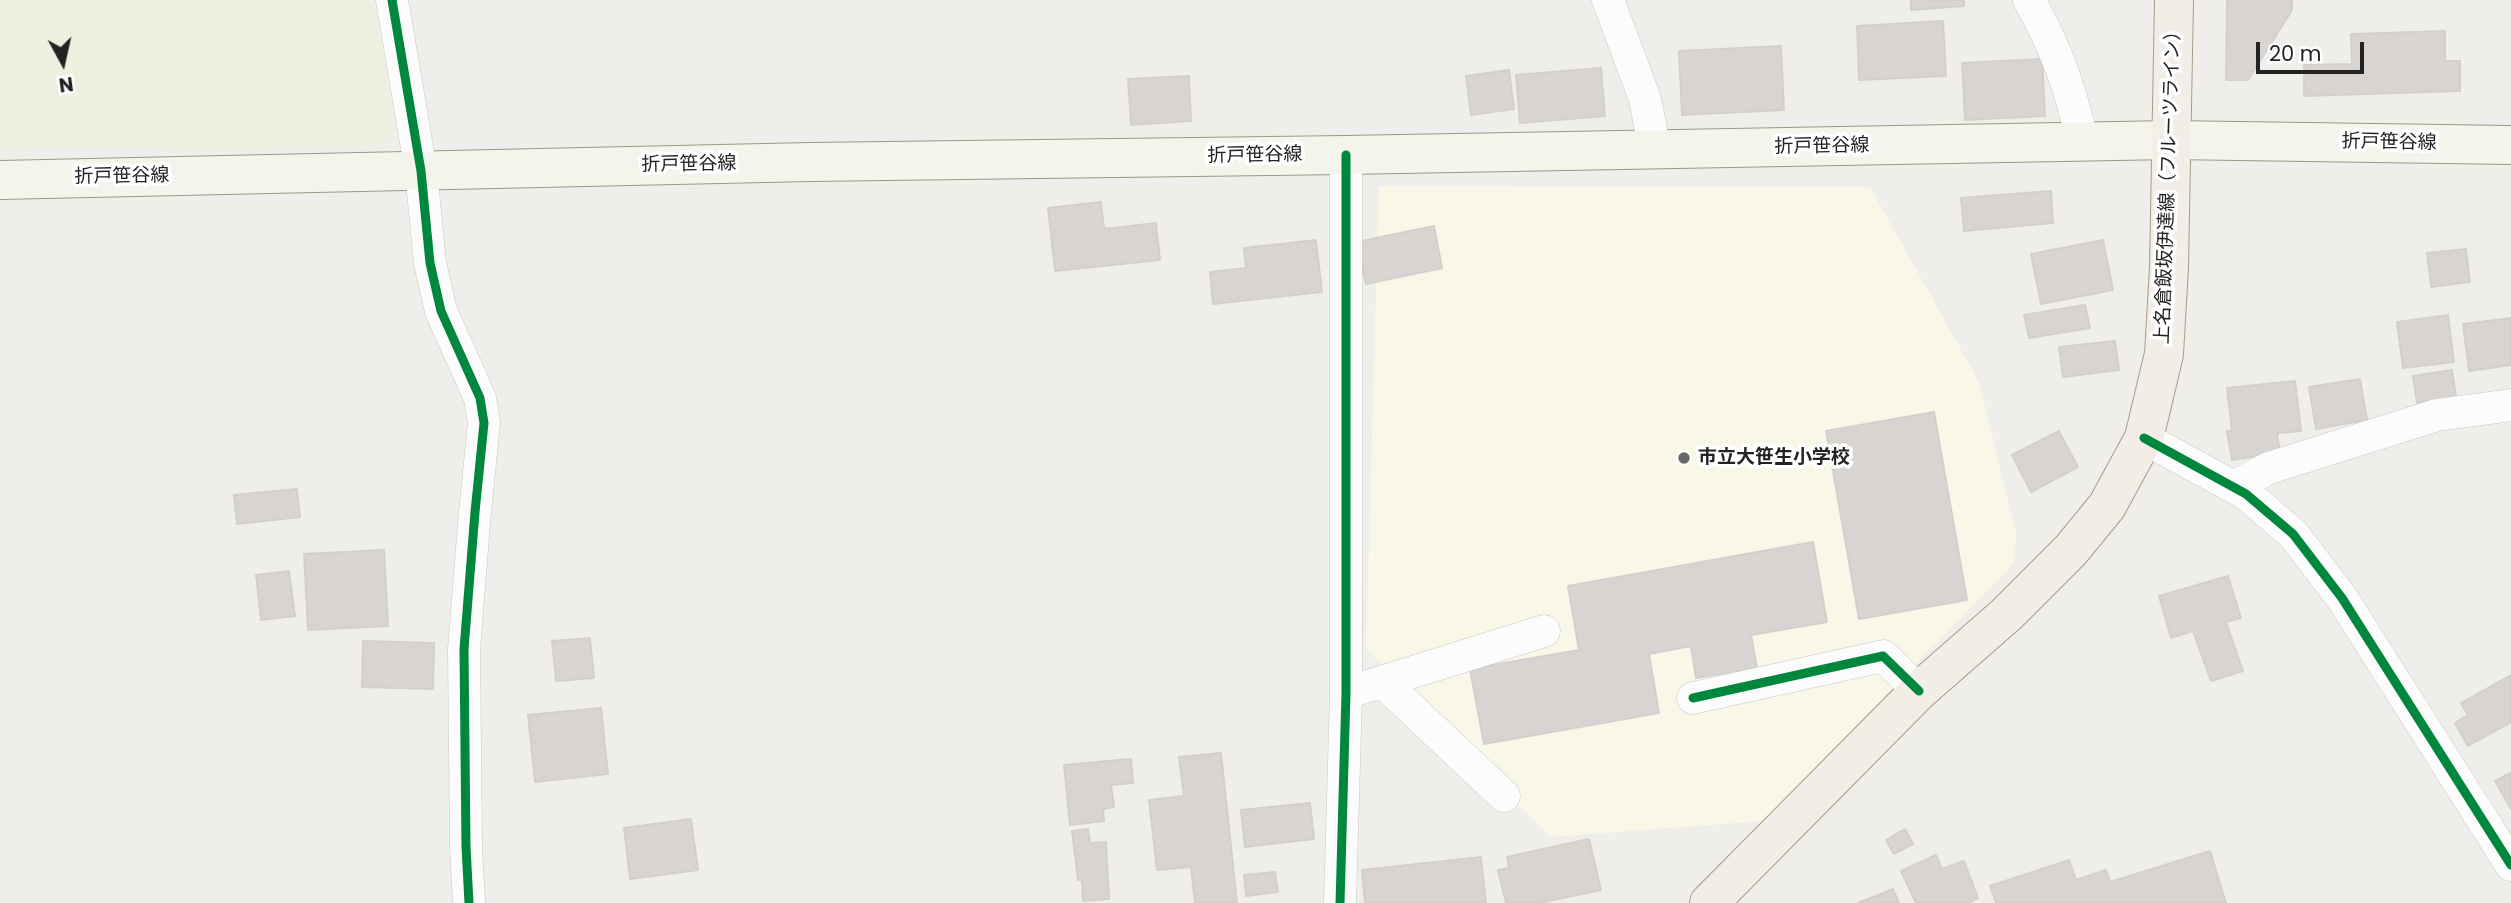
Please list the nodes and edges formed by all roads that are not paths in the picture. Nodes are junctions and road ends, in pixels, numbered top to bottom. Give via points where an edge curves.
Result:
1 (392, 0) edge
2 (1608, 0) edge
3 (2029, 0) edge
4 (2174, 0) edge
5 (2171, 140) junction
6 (2082, 142) junction
7 (2511, 145) edge
8 (1655, 150) junction
9 (1346, 155) junction
10 (421, 171) junction
11 (0, 180) edge
12 (2511, 405) edge
13 (2144, 438) junction
14 (2232, 487) junction
15 (1544, 631) dead end
16 (1383, 682) junction
17 (1919, 691) junction
18 (1346, 693) junction
19 (1693, 698) dead end
20 (1503, 796) dead end
21 (2511, 865) edge
22 (469, 903) edge
23 (1340, 903) edge
24 (1709, 903) edge

1 - 10 street
2 - 8 street via 1645,99
3 - 6 street via 2062,69
4 - 5 main road, 上名倉飯坂伊達線（フルーツライン）
5 - 6 main road, 折戸笹谷線
5 - 7 main road, 折戸笹谷線
5 - 13 main road, 上名倉飯坂伊達線（フルーツライン） via 2164,354
6 - 8 main road, 折戸笹谷線
8 - 9 main road, 折戸笹谷線
9 - 10 main road, 折戸笹谷線
9 - 18 street
10 - 11 main road, 折戸笹谷線
10 - 22 street via 430,263 442,311 480,398 484,423 464,649
12 - 14 street via 2437,415 2269,468
13 - 14 street
13 - 17 main road, 上名倉飯坂伊達線（フルーツライン） via 2107,506 2071,550
14 - 21 street via 2293,534 2342,598
15 - 16 street
16 - 18 street
16 - 20 street
17 - 19 street via 1883,656
17 - 24 main road, 上名倉飯坂伊達線（フルーツライン）
18 - 23 street

